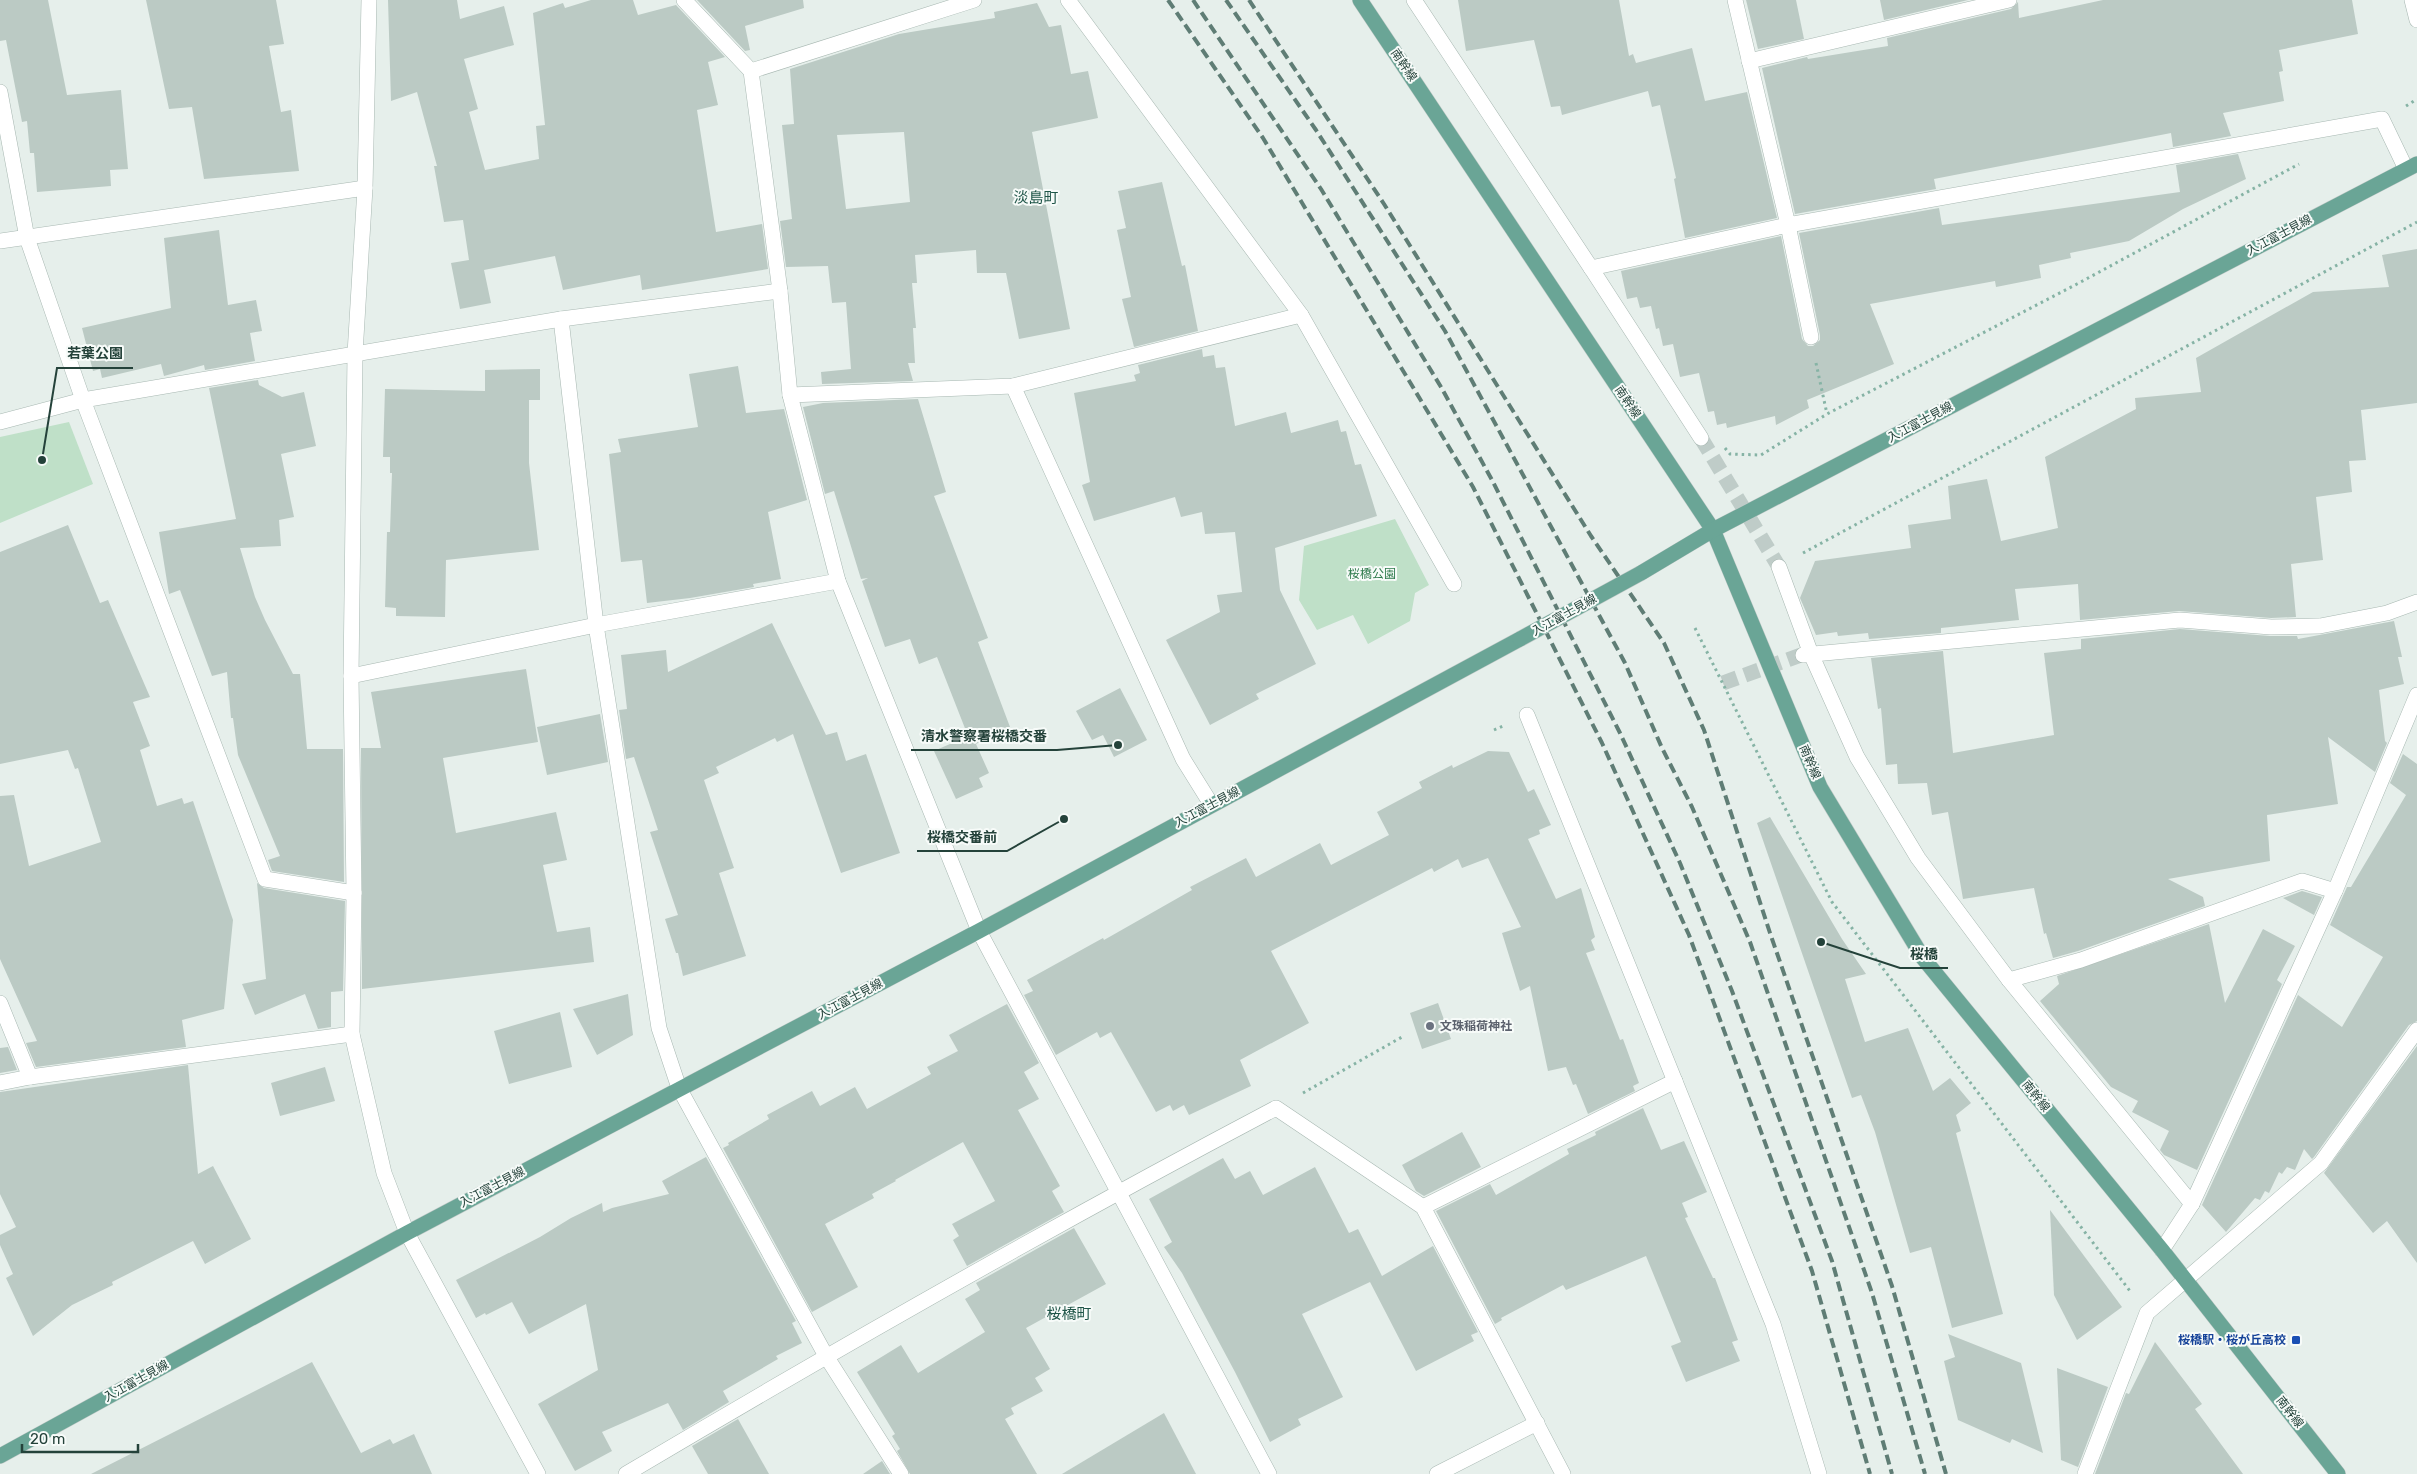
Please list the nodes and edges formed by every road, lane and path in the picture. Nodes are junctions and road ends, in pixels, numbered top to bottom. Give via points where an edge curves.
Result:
1 (369, 0) edge
2 (684, 0) edge
3 (974, 0) edge
4 (1068, 0) edge
5 (1360, 0) edge
6 (1414, 0) edge
7 (1735, 0) edge
8 (2009, 0) edge
9 (2412, 0) edge
10 (1976, 4) edge
11 (2417, 20) edge
12 (1749, 61) junction
13 (751, 71) junction
14 (0, 92) edge
15 (2417, 99) edge
16 (2382, 119) junction
17 (2303, 161) dead end
18 (2411, 166) edge
19 (365, 188) junction
20 (2417, 222) edge
21 (1788, 225) junction
22 (27, 238) junction
23 (0, 241) edge
24 (1591, 268) junction
25 (780, 291) junction
26 (1301, 315) junction
27 (561, 319) junction
28 (1811, 338) joint
29 (355, 354) junction
30 (1013, 386) junction
31 (790, 396) junction
32 (83, 400) junction
33 (1827, 414) junction
34 (0, 422) edge
35 (1700, 438) tunnel mouth
36 (1724, 447) dead end
37 (1713, 530) junction
38 (1779, 566) joint
39 (838, 581) junction
40 (1454, 584) dead end
41 (2417, 602) edge
42 (596, 625) junction
43 (1695, 628) dead end
44 (1806, 655) junction
45 (351, 676) junction
46 (2417, 695) edge
47 (1527, 715) dead end
48 (1211, 804) junction
49 (2335, 891) junction
50 (354, 894) junction
51 (979, 931) junction
52 (2009, 980) junction
53 (0, 1003) edge
54 (2417, 1030) edge
55 (352, 1034) junction
56 (1402, 1037) dead end
57 (30, 1077) junction
58 (1675, 1081) junction
59 (0, 1083) edge
60 (679, 1088) junction
61 (1276, 1108) junction
62 (1120, 1191) junction
63 (2192, 1204) junction
64 (1423, 1207) junction
65 (407, 1233) junction
66 (2162, 1250) junction
67 (2187, 1280) junction
68 (2147, 1313) junction
69 (826, 1356) junction
70 (1537, 1423) junction
71 (0, 1456) edge
72 (538, 1474) edge
73 (626, 1474) edge
74 (901, 1474) edge
75 (1269, 1474) edge
76 (1437, 1474) edge
77 (1563, 1474) edge
78 (1820, 1474) edge
79 (2085, 1474) edge
80 (2338, 1474) edge

1 - 19 street
2 - 13 street
3 - 13 street
4 - 26 street
5 - 37 main road, 南幹線
6 - 24 street
7 - 12 street
8 - 10 street
9 - 11 street
10 - 12 street
12 - 21 street
13 - 25 street
14 - 22 street
15 - 16 path
16 - 18 street
16 - 21 street
17 - 33 path via 2077,284
18 - 37 main road, 入江富士見線
19 - 22 street
19 - 29 street
20 - 38 path
21 - 24 street
21 - 28 street
22 - 23 street
22 - 32 street
24 - 35 street
25 - 27 street
25 - 31 street
26 - 30 street
26 - 40 street
27 - 29 street
27 - 42 street
28 - 33 path
29 - 32 street
29 - 45 street
30 - 31 street
30 - 48 street via 1183,760
31 - 39 street
32 - 34 street
32 - 50 street via 265,879
33 - 36 path via 1761,455 1730,454
37 - 48 main road, 入江富士見線, bridge via 1520,639
37 - 66 main road, 南幹線 via 1820,787 1923,958
38 - 44 street
39 - 42 street
39 - 51 street
41 - 44 street via 2387,612 2320,626 2271,627 2180,620
42 - 45 street
42 - 60 street via 659,1028
43 - 68 path via 1832,902
44 - 52 street via 1857,757 1918,858
45 - 50 street
46 - 49 street
47 - 58 street
48 - 51 main road, 入江富士見線
49 - 52 street via 2302,881 2081,960
49 - 63 street
50 - 55 street
51 - 60 main road, 入江富士見線
51 - 62 street
52 - 63 street
53 - 57 street
54 - 67 street via 2322,1163
55 - 57 street
55 - 65 street via 381,1164
56 - 61 path
57 - 59 street
58 - 64 street
58 - 78 street via 1773,1324
60 - 65 main road, 入江富士見線
60 - 69 street
61 - 62 street
61 - 64 street
62 - 69 street
62 - 75 street
63 - 66 street
64 - 70 street
65 - 71 main road, 入江富士見線
65 - 72 street
66 - 67 main road, 南幹線
67 - 68 street
67 - 80 main road, 南幹線
68 - 79 street
69 - 73 street
69 - 74 street
70 - 76 street
70 - 77 street

